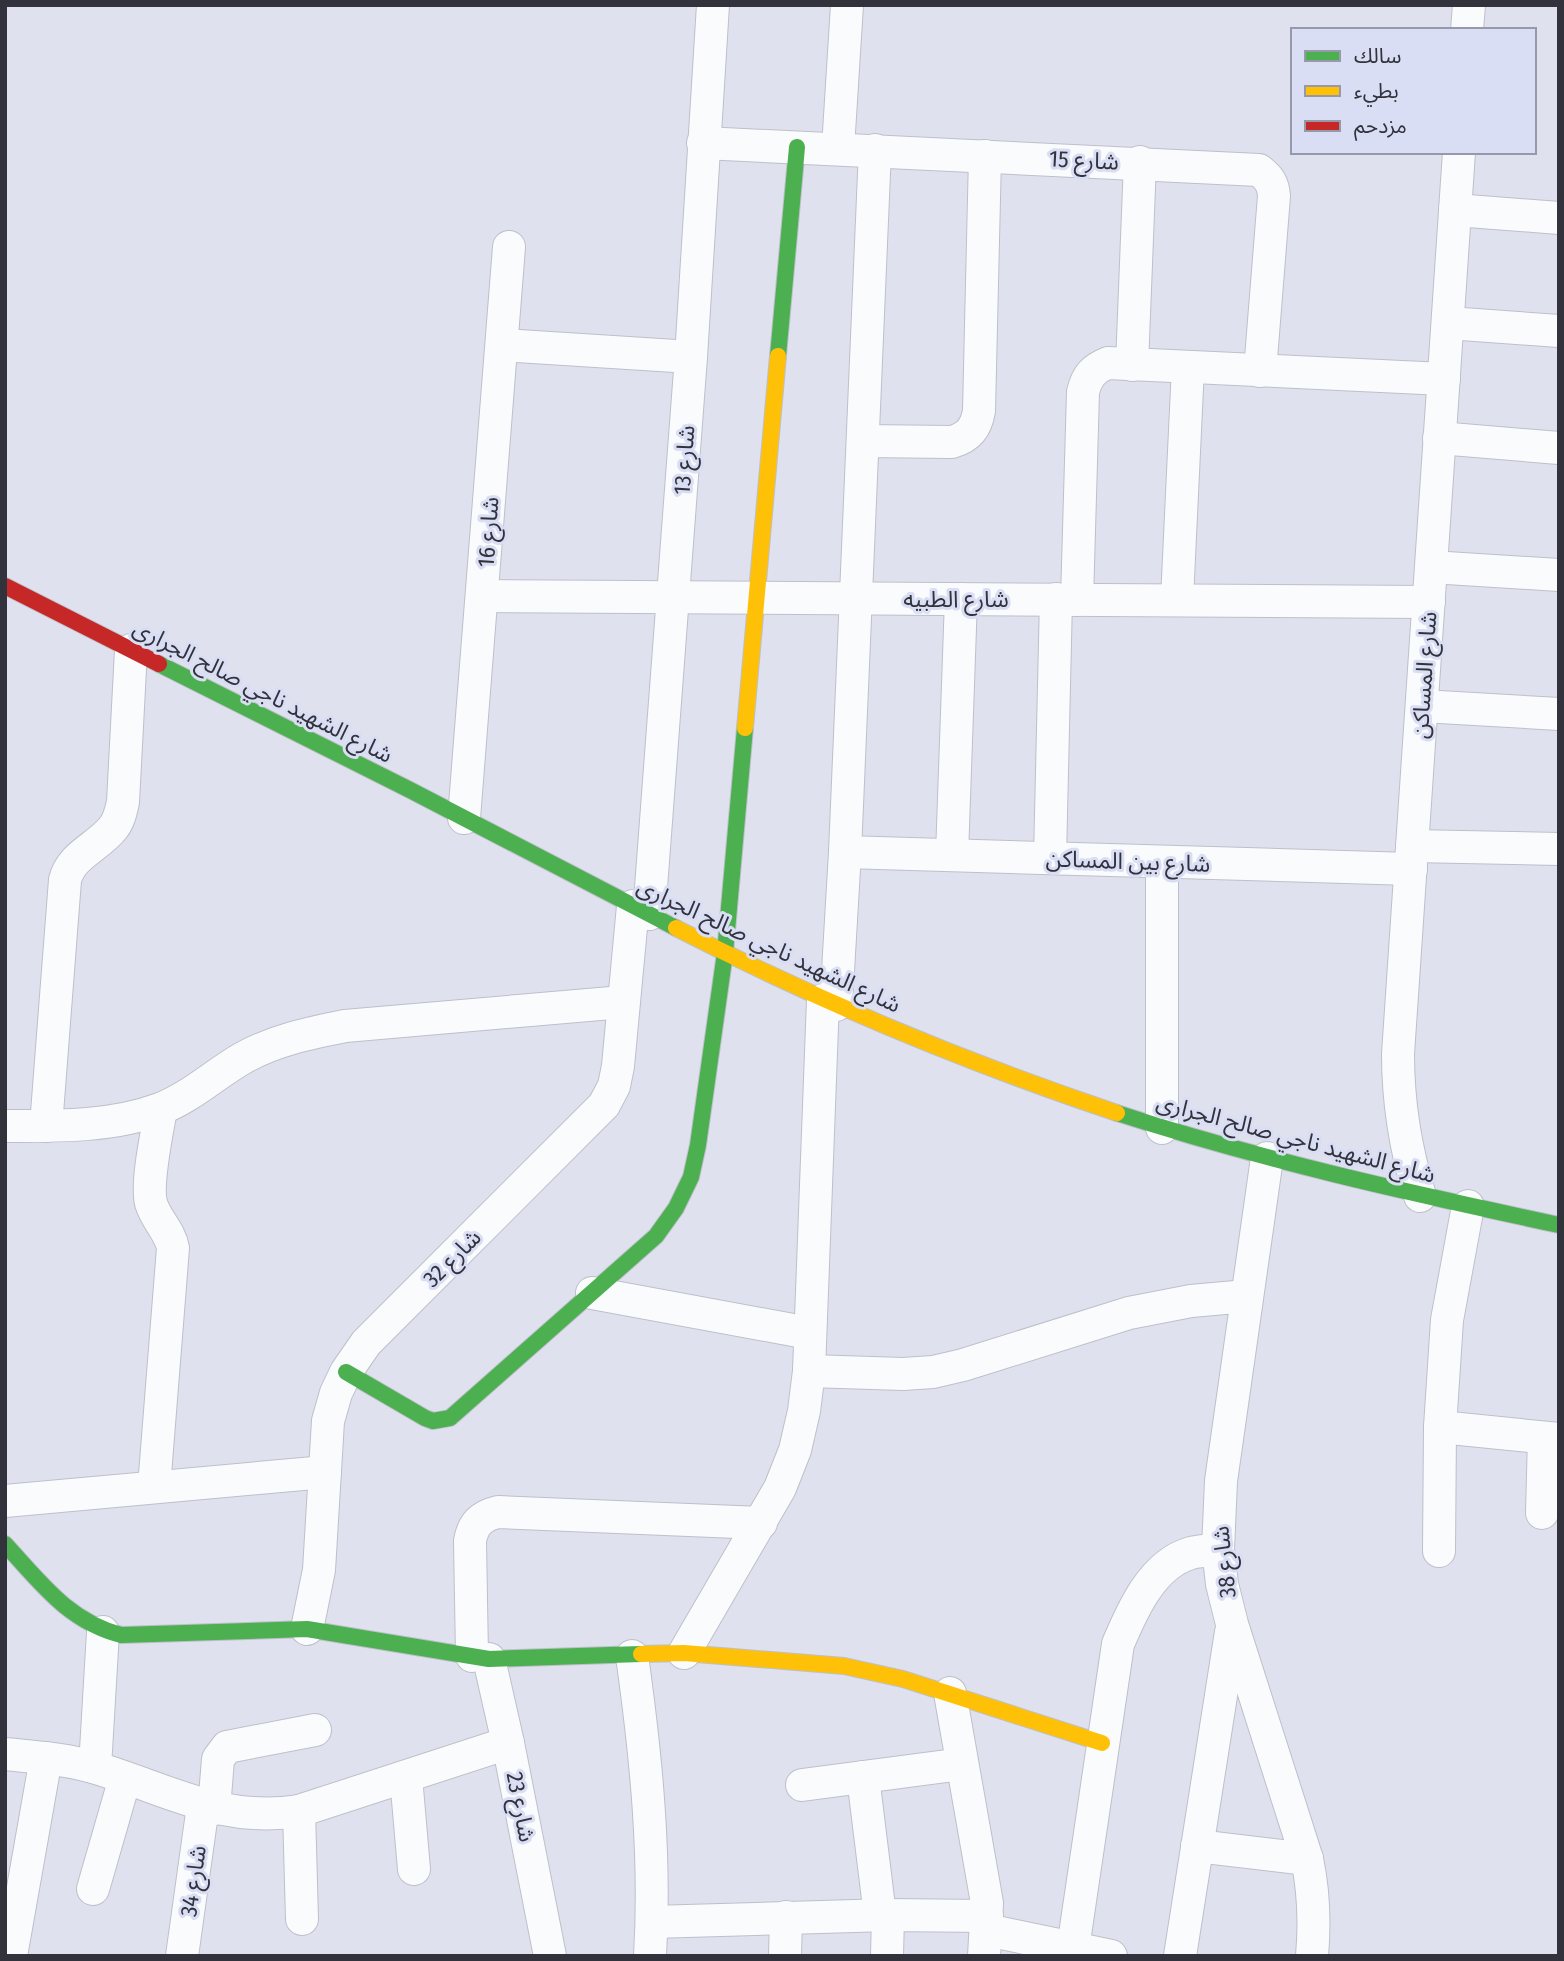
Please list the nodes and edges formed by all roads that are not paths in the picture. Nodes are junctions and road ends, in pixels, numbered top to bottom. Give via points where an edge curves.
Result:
1 (713, 5) edge
2 (847, 5) edge
3 (1469, 5) edge
4 (1467, 28) edge
5 (703, 143) junction
6 (797, 147) junction
7 (838, 148) junction
8 (875, 150) junction
9 (1459, 154) edge
10 (985, 156) junction
11 (1140, 162) junction
12 (1455, 210) junction
13 (1559, 218) edge
14 (509, 247) dead end
15 (1448, 323) junction
16 (1559, 331) edge
17 (502, 345) junction
18 (691, 357) junction
19 (1132, 365) junction
20 (1188, 367) junction
21 (1260, 371) junction
22 (1444, 379) junction
23 (1440, 438) junction
24 (863, 441) junction
25 (1559, 448) edge
26 (1431, 567) junction
27 (1559, 575) edge
28 (5, 586) edge
29 (483, 596) junction
30 (674, 597) junction
31 (758, 597) junction
32 (856, 598) junction
33 (961, 599) junction
34 (1066, 599) junction
35 (1177, 600) junction
36 (1429, 602) junction
37 (131, 650) junction
38 (1422, 706) junction
39 (1559, 714) edge
40 (464, 818) junction
41 (1559, 849) edge
42 (845, 852) junction
43 (952, 855) junction
44 (1051, 858) junction
45 (1412, 858) junction
46 (1163, 862) junction
47 (641, 910) junction
48 (725, 953) junction
49 (623, 1002) junction
50 (830, 1002) junction
51 (160, 1109) junction
52 (5, 1126) edge
53 (46, 1126) junction
54 (1162, 1128) junction
55 (1267, 1158) junction
56 (1420, 1196) junction
57 (1468, 1206) junction
58 (1559, 1225) edge
59 (592, 1293) junction
60 (1247, 1296) junction
61 (809, 1333) junction
62 (809, 1371) junction
63 (346, 1372) junction
64 (1440, 1427) junction
65 (1552, 1438) edge
66 (325, 1472) junction
67 (154, 1487) junction
68 (5, 1501) edge
69 (1542, 1513) dead end
70 (761, 1523) junction
71 (5, 1544) edge
72 (1218, 1549) junction
73 (1439, 1551) dead end
74 (1232, 1624) junction
75 (307, 1629) junction
76 (103, 1632) junction
77 (684, 1653) junction
78 (632, 1656) junction
79 (481, 1658) junction
80 (950, 1693) junction
81 (314, 1730) dead end
82 (508, 1743) junction
83 (1102, 1743) junction
84 (5, 1754) edge
85 (46, 1758) junction
86 (962, 1763) junction
87 (95, 1767) junction
88 (406, 1777) junction
89 (863, 1777) junction
90 (125, 1778) junction
91 (802, 1785) dead end
92 (209, 1807) junction
93 (299, 1811) junction
94 (1198, 1846) junction
95 (1307, 1859) junction
96 (414, 1869) dead end
97 (93, 1889) dead end
98 (884, 1915) junction
99 (786, 1917) junction
100 (302, 1919) dead end
101 (652, 1922) junction
102 (986, 1934) edge
103 (1073, 1948) junction
104 (11, 1956) edge
105 (182, 1956) edge
106 (550, 1956) edge
107 (650, 1956) edge
108 (785, 1956) edge
109 (887, 1956) edge
110 (1111, 1956) edge
111 (1180, 1956) edge
112 (1312, 1956) edge

1 - 5 street, شارع 13
2 - 7 street
3 - 4 street
5 - 6 street, شارع 15
5 - 18 street, شارع 13
6 - 7 street, شارع 15
6 - 31 street
7 - 8 street, شارع 15
8 - 10 street, شارع 15
8 - 24 street
9 - 12 street, شارع المساكن
10 - 11 street, شارع 15
10 - 24 street via 977,422 971,432 952,442
11 - 19 street
11 - 21 street, شارع 15 via 1249,168 1259,170 1273,186
12 - 13 street
12 - 15 street, شارع المساكن
14 - 17 street, شارع 16
15 - 16 street
15 - 22 street, شارع المساكن
17 - 18 street
17 - 29 street, شارع 16
18 - 30 street, شارع 13
19 - 20 street
19 - 34 street via 1099,367 1083,391
20 - 21 street
20 - 35 street
21 - 22 street
22 - 23 street, شارع المساكن
23 - 25 street
23 - 26 street, شارع المساكن
24 - 32 street
26 - 27 street
26 - 36 street, شارع المساكن
28 - 37 street, شارع الشهيد ناجي صالح الجرارى
29 - 30 street, شارع الطبيه
29 - 40 street, شارع 16
30 - 31 street, شارع الطبيه
30 - 47 street, شارع 13
31 - 32 street, شارع الطبيه
31 - 48 street
32 - 33 street, شارع الطبيه
32 - 42 street
33 - 34 street, شارع الطبيه
33 - 43 street
34 - 35 street, شارع الطبيه
34 - 44 street
35 - 36 street, شارع الطبيه
36 - 38 street, شارع المساكن
37 - 40 street, شارع الشهيد ناجي صالح الجرارى
37 - 53 street via 120,815 113,828 68,869 65,880
38 - 39 street
38 - 45 street, شارع المساكن
40 - 47 street, شارع الشهيد ناجي صالح الجرارى
41 - 45 street, شارع بين المساكن
42 - 43 street, شارع بين المساكن
42 - 50 street
43 - 44 street, شارع بين المساكن
44 - 46 street, شارع بين المساكن
45 - 46 street, شارع بين المساكن
45 - 56 street, شارع المساكن via 1398,1090
46 - 54 street
47 - 48 street, شارع الشهيد ناجي صالح الجرارى
47 - 49 street, شارع 32
48 - 50 street, شارع الشهيد ناجي صالح الجرارى
48 - 59 street via 691,1177 656,1236
49 - 51 street via 309,1033 244,1058
49 - 63 street, شارع 32 via 618,1066 604,1105 366,1343
50 - 54 street, شارع الشهيد ناجي صالح الجرارى via 998,1071
50 - 61 street
51 - 53 street via 121,1120
51 - 67 street via 149,1192 173,1248
52 - 53 street
54 - 55 street, شارع الشهيد ناجي صالح الجرارى
55 - 56 street, شارع الشهيد ناجي صالح الجرارى
55 - 60 street, شارع 38
56 - 57 street, شارع الشهيد ناجي صالح الجرارى
57 - 58 street, شارع الشهيد ناجي صالح الجرارى
57 - 64 street via 1447,1320
59 - 61 street
59 - 63 street via 442,1421 425,1418
60 - 62 street via 1129,1312 933,1372
60 - 72 street, شارع 38 via 1221,1481
61 - 62 street
62 - 70 street via 795,1450
63 - 66 street, شارع 32 via 328,1421
64 - 65 street
64 - 73 street
65 - 69 street
66 - 67 street
66 - 75 street, شارع 32 via 319,1570
67 - 68 street
70 - 77 street
70 - 79 street, شارع 23 via 487,1515 472,1530 470,1541
71 - 76 street via 71,1614
72 - 74 street, شارع 38
72 - 83 street via 1189,1553 1167,1565 1131,1614 1118,1644
74 - 94 street
74 - 95 street, شارع 38
75 - 76 street
75 - 79 street
76 - 87 street
77 - 78 street
77 - 80 street via 844,1666
78 - 79 street
78 - 101 street via 645,1745
79 - 82 street, شارع 23
80 - 83 street
80 - 86 street
81 - 92 street, شارع 34 via 227,1747 218,1759
82 - 88 street
82 - 106 street, شارع 23
83 - 103 street
84 - 85 street
85 - 87 street
85 - 104 street
86 - 89 street
86 - 102 street via 987,1903
87 - 90 street
88 - 93 street
88 - 96 street
89 - 91 street
89 - 98 street
90 - 92 street
90 - 97 street
92 - 93 street via 244,1814
92 - 105 street, شارع 34
93 - 100 street
94 - 95 street
94 - 111 street
95 - 112 street, شارع 38 via 1313,1886
98 - 99 street
98 - 102 street
98 - 109 street
99 - 101 street
99 - 108 street
101 - 107 street
102 - 103 street
103 - 110 street

